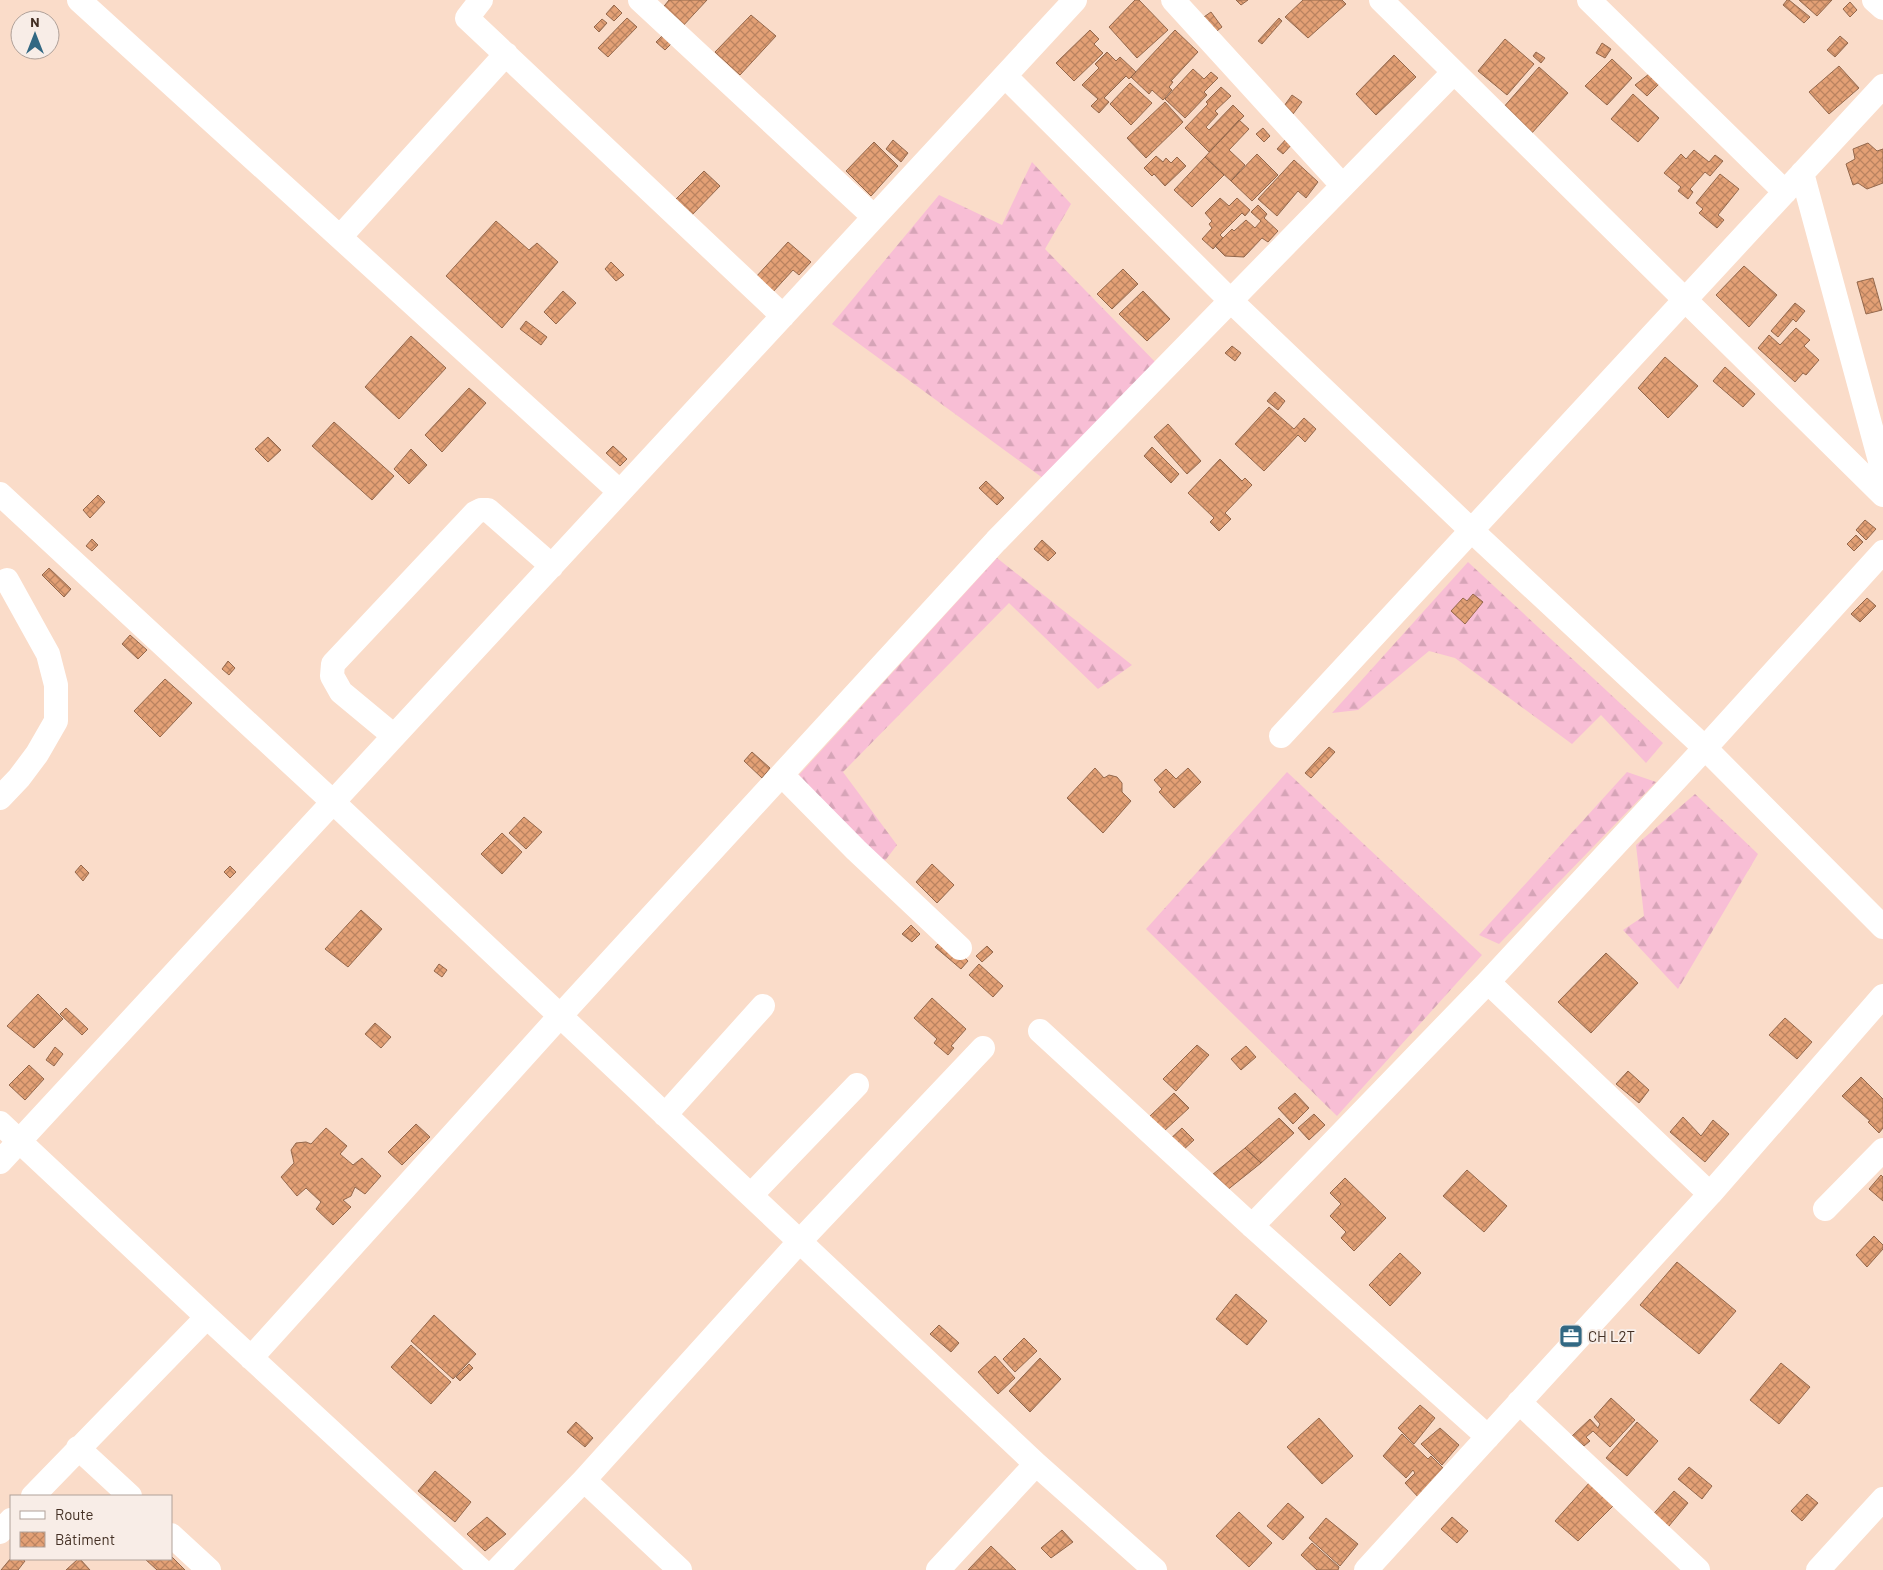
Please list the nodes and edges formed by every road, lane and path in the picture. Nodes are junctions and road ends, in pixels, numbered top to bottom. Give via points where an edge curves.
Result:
1 (79, 0) edge
2 (481, 0) edge
3 (640, 0) edge
4 (1075, 0) edge
5 (1173, 0) edge
6 (1381, 0) edge
7 (1589, 0) edge
8 (1874, 0) edge
9 (1883, 8) edge
10 (506, 54) junction
11 (1454, 72) junction
12 (1005, 76) junction
13 (1883, 86) edge
14 (1802, 173) junction
15 (1342, 185) junction
16 (1785, 192) junction
17 (874, 218) junction
18 (340, 237) junction
19 (1685, 299) junction
20 (1231, 301) junction
21 (783, 316) junction
22 (1883, 472) edge
23 (620, 492) junction
24 (0, 494) edge
25 (1883, 495) edge
26 (1471, 530) junction
27 (1883, 552) edge
28 (552, 566) junction
29 (8, 580) dead end
30 (394, 736) junction
31 (1281, 736) dead end
32 (1706, 748) junction
33 (782, 775) junction
34 (0, 798) edge
35 (333, 802) junction
36 (1883, 927) edge
37 (960, 948) dead end
38 (1488, 982) junction
39 (1883, 996) edge
40 (763, 1006) dead end
41 (560, 1016) junction
42 (1040, 1031) dead end
43 (983, 1048) dead end
44 (857, 1085) dead end
45 (665, 1114) junction
46 (0, 1123) edge
47 (20, 1141) junction
48 (1883, 1150) edge
49 (0, 1162) edge
50 (1710, 1194) junction
51 (751, 1195) junction
52 (1825, 1209) dead end
53 (1252, 1226) junction
54 (800, 1241) junction
55 (207, 1317) junction
56 (251, 1358) junction
57 (1520, 1402) junction
58 (1488, 1437) junction
59 (78, 1448) junction
60 (1036, 1464) junction
61 (584, 1480) junction
62 (33, 1495) edge
63 (129, 1495) edge
64 (1883, 1499) edge
65 (10, 1521) edge
66 (0, 1532) edge
67 (172, 1536) edge
68 (209, 1570) edge
69 (481, 1570) edge
70 (497, 1570) edge
71 (680, 1570) edge
72 (938, 1570) edge
73 (1155, 1570) edge
74 (1366, 1570) edge
75 (1698, 1570) edge
76 (1818, 1570) edge

1 - 18 street
2 - 10 street via 467,18
3 - 17 street
4 - 12 street
5 - 15 street
6 - 11 street
7 - 16 street
8 - 9 street
10 - 18 street
10 - 21 street
11 - 15 street
11 - 19 street
12 - 17 street
12 - 20 street
13 - 14 street
14 - 16 street
14 - 22 street
15 - 20 street
16 - 19 street
17 - 21 street
18 - 23 street
19 - 25 street
19 - 26 street
20 - 26 street
20 - 33 street via 996,541
21 - 23 street
23 - 28 street
24 - 35 street
26 - 31 street
26 - 32 street
27 - 32 street
28 - 30 street
28 - 30 street via 488,510 481,510 333,664 332,676 340,692
29 - 34 street via 48,654 56,685 56,721 37,754
30 - 35 street
32 - 36 street
32 - 38 street
33 - 37 street
33 - 41 street
35 - 41 street
35 - 47 street
38 - 50 street
38 - 53 street
39 - 50 street
40 - 45 street
41 - 45 street
41 - 56 street
42 - 53 street
43 - 54 street
44 - 51 street
45 - 51 street
46 - 47 street
47 - 49 street
47 - 55 street
48 - 52 street
50 - 57 street
51 - 54 street
53 - 58 street
54 - 60 street
54 - 61 street
55 - 56 street
55 - 59 street
56 - 69 street
57 - 58 street
57 - 75 street
58 - 74 street
59 - 62 street
59 - 63 street
60 - 72 street
60 - 73 street
61 - 70 street
61 - 71 street
64 - 76 street
65 - 66 street
67 - 68 street

